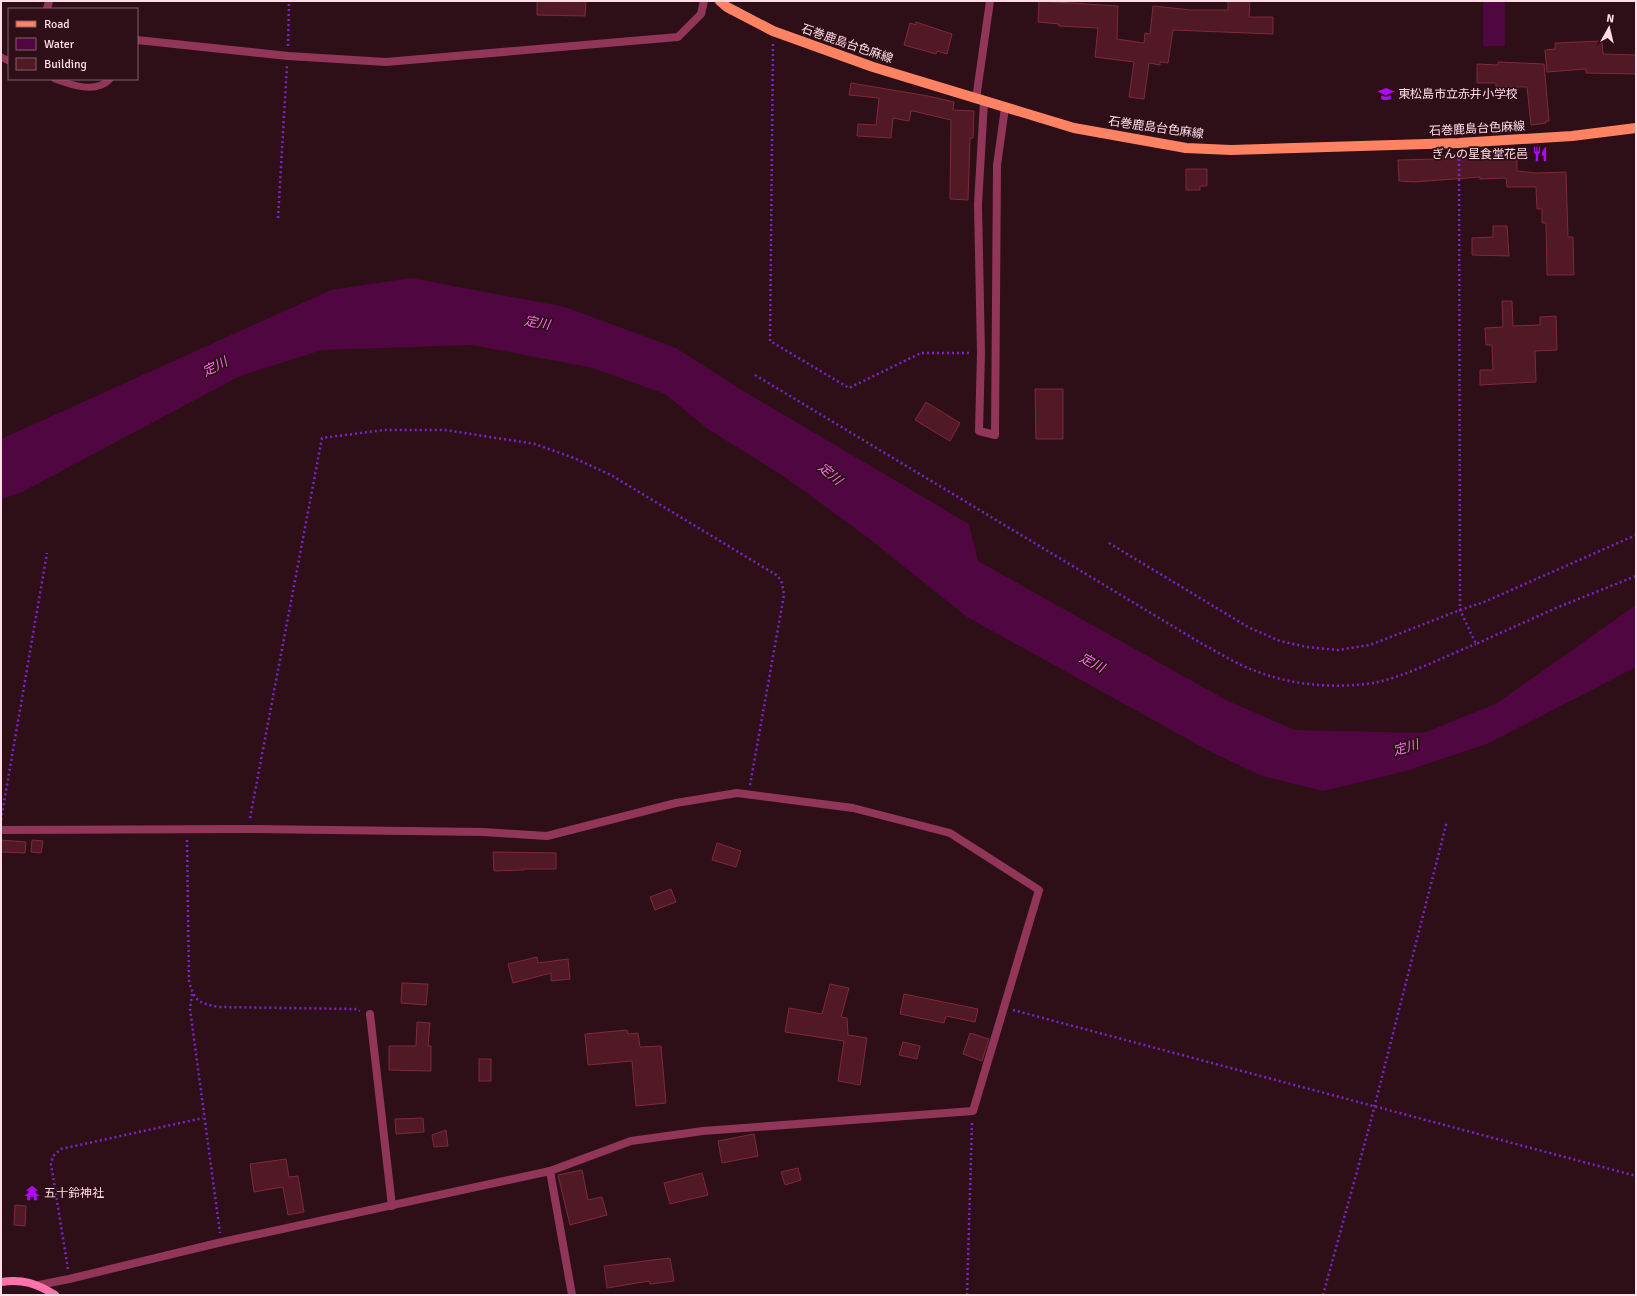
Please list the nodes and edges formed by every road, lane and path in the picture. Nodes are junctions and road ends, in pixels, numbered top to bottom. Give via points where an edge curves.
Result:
1 (289, 1) edge
2 (704, 1) edge
3 (720, 1) edge
4 (990, 1) edge
5 (773, 31) junction
6 (138, 40) edge
7 (288, 56) junction
8 (58, 80) edge
9 (109, 80) edge
10 (980, 100) junction
11 (1005, 108) junction
12 (1636, 128) edge
13 (1459, 144) junction
14 (278, 218) dead end
15 (981, 353) junction
16 (755, 375) dead end
17 (1636, 535) edge
18 (1109, 543) dead end
19 (47, 553) dead end
20 (1636, 576) edge
21 (1460, 610) junction
22 (1476, 644) junction
23 (748, 794) junction
24 (1, 821) edge
25 (1447, 821) dead end
26 (187, 829) junction
27 (248, 829) junction
28 (1, 830) edge
29 (192, 994) junction
30 (1004, 1008) junction
31 (370, 1014) joint
32 (1375, 1105) junction
33 (973, 1111) junction
34 (203, 1118) junction
35 (550, 1171) junction
36 (1636, 1176) edge
37 (392, 1206) junction
38 (222, 1242) junction
39 (69, 1279) junction
40 (1, 1282) edge
41 (39, 1285) junction
42 (54, 1295) edge
43 (572, 1295) edge
44 (967, 1295) edge
45 (1323, 1295) edge

1 - 7 path
2 - 7 street via 701,14 678,37 386,62
3 - 5 main road, 石巻鹿島台色麻線
4 - 10 street
5 - 10 main road, 石巻鹿島台色麻線 via 858,62
5 - 15 path via 770,341 849,388 921,353
6 - 7 street
7 - 14 path
8 - 9 lane via 75,86 93,86
10 - 11 main road, 石巻鹿島台色麻線
10 - 15 street via 978,204
11 - 13 main road, 石巻鹿島台色麻線 via 1074,128 1186,148 1231,150
11 - 15 street via 997,165 995,435 979,431
12 - 13 main road, 石巻鹿島台色麻線 via 1572,136
13 - 21 path
16 - 22 path via 1204,645 1251,670 1280,680 1312,684 1373,682
17 - 21 path via 1484,602
18 - 21 path via 1248,627 1280,641 1307,647 1338,650 1370,645
19 - 24 path
20 - 22 path
21 - 22 path
23 - 27 street via 737,793 676,803 547,836 484,832
23 - 27 path via 784,595 778,576 611,475 535,444 445,430 384,430 322,438
23 - 30 street via 853,808 950,833 1039,890
25 - 32 path
26 - 27 street
26 - 28 street
26 - 29 path via 189,981
29 - 31 path via 202,1004 218,1007 355,1009
29 - 34 path via 190,1009
30 - 32 path
30 - 33 street
31 - 37 street
32 - 36 path
32 - 45 path
33 - 35 street via 703,1131 631,1141
33 - 44 path
34 - 38 path
34 - 39 path via 61,1149 53,1156 51,1164
35 - 37 street
35 - 43 street
37 - 38 street
38 - 39 street
39 - 41 street
40 - 41 street via 22,1281
41 - 42 street

